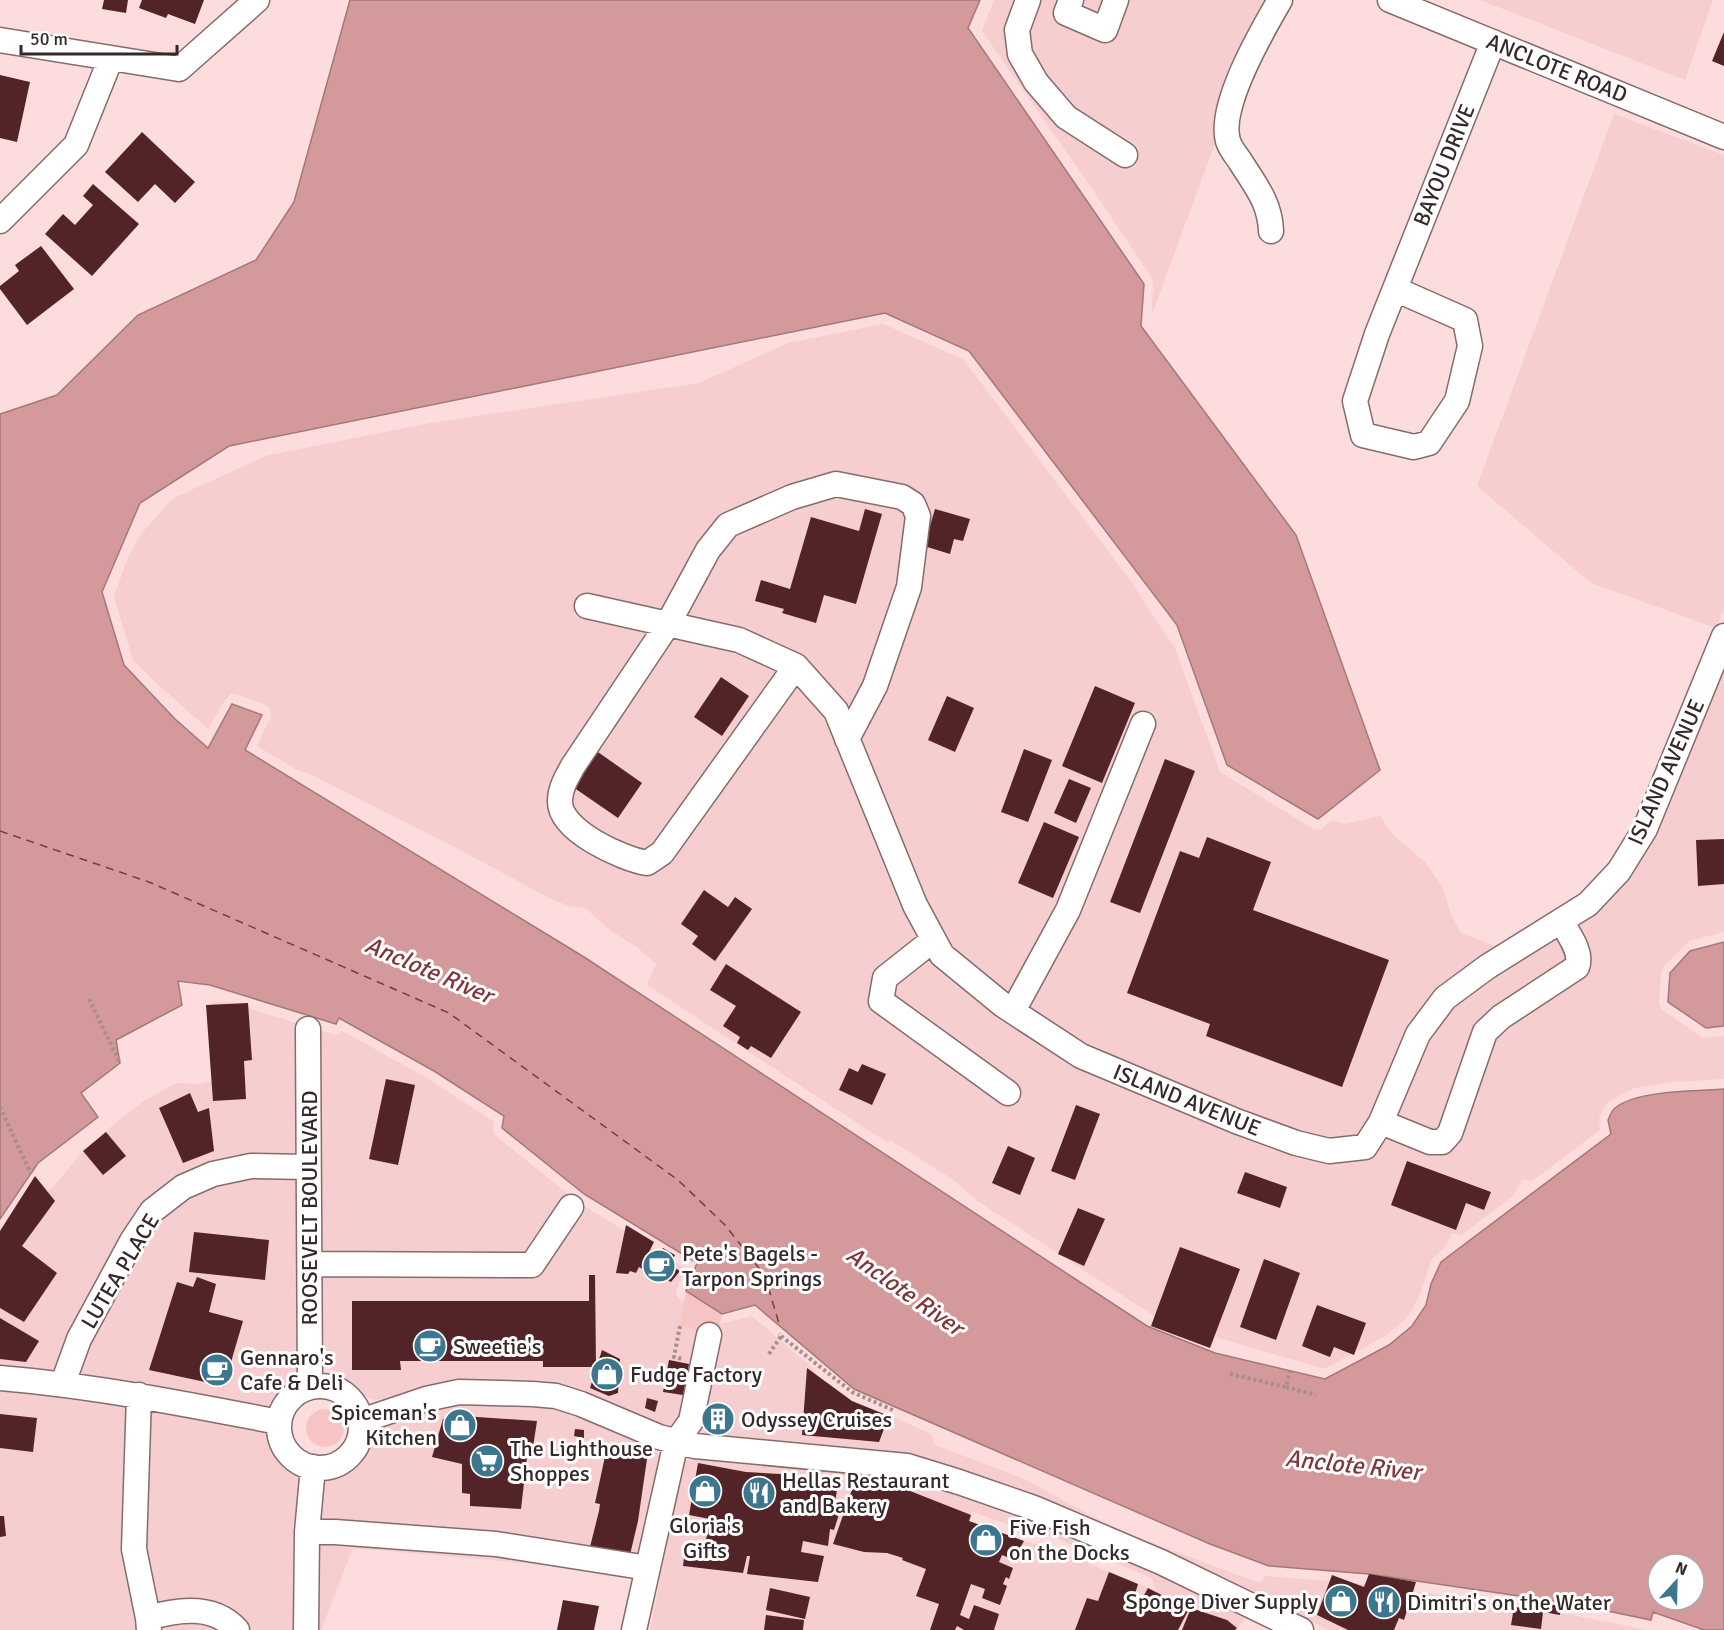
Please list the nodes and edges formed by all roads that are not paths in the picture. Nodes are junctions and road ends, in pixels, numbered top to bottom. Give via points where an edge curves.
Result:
1 (257, 0) edge
2 (1028, 0) edge
3 (1071, 0) edge
4 (1116, 0) edge
5 (1280, 0) edge
6 (1390, 0) edge
7 (0, 40) edge
8 (1493, 42) junction
9 (111, 58) junction
10 (1724, 137) edge
11 (1125, 155) dead end
12 (0, 221) edge
13 (1271, 231) dead end
14 (1395, 289) junction
15 (587, 606) dead end
16 (668, 624) junction
17 (1724, 636) edge
18 (796, 666) junction
19 (1143, 724) dead end
20 (847, 739) junction
21 (1561, 921) junction
22 (933, 940) junction
23 (1013, 1011) junction
24 (308, 1029) dead end
25 (1008, 1093) dead end
26 (1382, 1122) junction
27 (308, 1167) junction
28 (571, 1208) dead end
29 (310, 1264) junction
30 (709, 1335) dead end
31 (0, 1378) edge
32 (63, 1383) junction
33 (309, 1387) junction
34 (139, 1395) junction
35 (361, 1421) junction
36 (279, 1422) junction
37 (676, 1442) junction
38 (313, 1467) junction
39 (307, 1532) junction
40 (648, 1568) junction
41 (1257, 1621) edge
42 (148, 1624) edge
43 (237, 1630) edge
44 (306, 1630) edge
45 (634, 1630) edge
46 (1301, 1630) edge

1 - 9 street via 179,69
2 - 11 street via 1017,30 1020,54 1036,82 1066,117
3 - 4 street via 1066,13 1105,30
5 - 13 street via 1240,77 1226,122 1228,142 1264,198
6 - 8 street, ANCLOTE ROAD
7 - 9 street
8 - 10 street, ANCLOTE ROAD
8 - 14 street, BAYOU DRIVE
9 - 12 street via 76,146
14 - 14 street, BAYOU DRIVE via 1465,320 1470,346 1457,401 1429,443 1414,447 1363,435 1355,401
15 - 16 street, ISLAND AVENUE
16 - 18 street, ISLAND AVENUE via 739,640
16 - 18 street via 573,766 560,802 562,813 578,831 632,860 648,863 662,853
16 - 20 street via 708,550 728,525 792,497 836,484 902,497 914,504 918,516 909,586 875,686
17 - 21 street, ISLAND AVENUE via 1645,829 1619,871 1588,904
18 - 20 street, ISLAND AVENUE via 836,711
19 - 23 street via 1068,910
20 - 22 street, ISLAND AVENUE
21 - 26 street, ISLAND AVENUE via 1445,998 1418,1034
21 - 26 street via 1580,962 1485,1032 1450,1133 1442,1142 1430,1142
22 - 23 street, ISLAND AVENUE via 942,955
22 - 25 street via 885,978 881,1001
23 - 26 street, ISLAND AVENUE via 1081,1056 1296,1143 1329,1151 1365,1147
24 - 27 street, ROOSEVELT BOULEVARD
27 - 29 street, ROOSEVELT BOULEVARD
27 - 32 street, LUTEA PLACE via 251,1166 213,1174 183,1187 152,1211 79,1339
28 - 29 street via 532,1264
29 - 33 street, ROOSEVELT BOULEVARD
30 - 37 street via 691,1421
31 - 32 street
32 - 34 street
33 - 35 street via 337,1389 348,1397
33 - 36 street via 289,1400
34 - 36 street
34 - 42 street via 135,1549
35 - 37 street via 459,1392 533,1394 580,1404
35 - 38 street via 356,1446 348,1457 338,1464
36 - 38 street via 283,1446 295,1459
37 - 40 street
37 - 41 street via 917,1469 1034,1508 1161,1562
38 - 39 street
39 - 40 street via 496,1544
39 - 44 street
40 - 45 street
41 - 46 street
42 - 43 street via 170,1612 201,1610 220,1617

